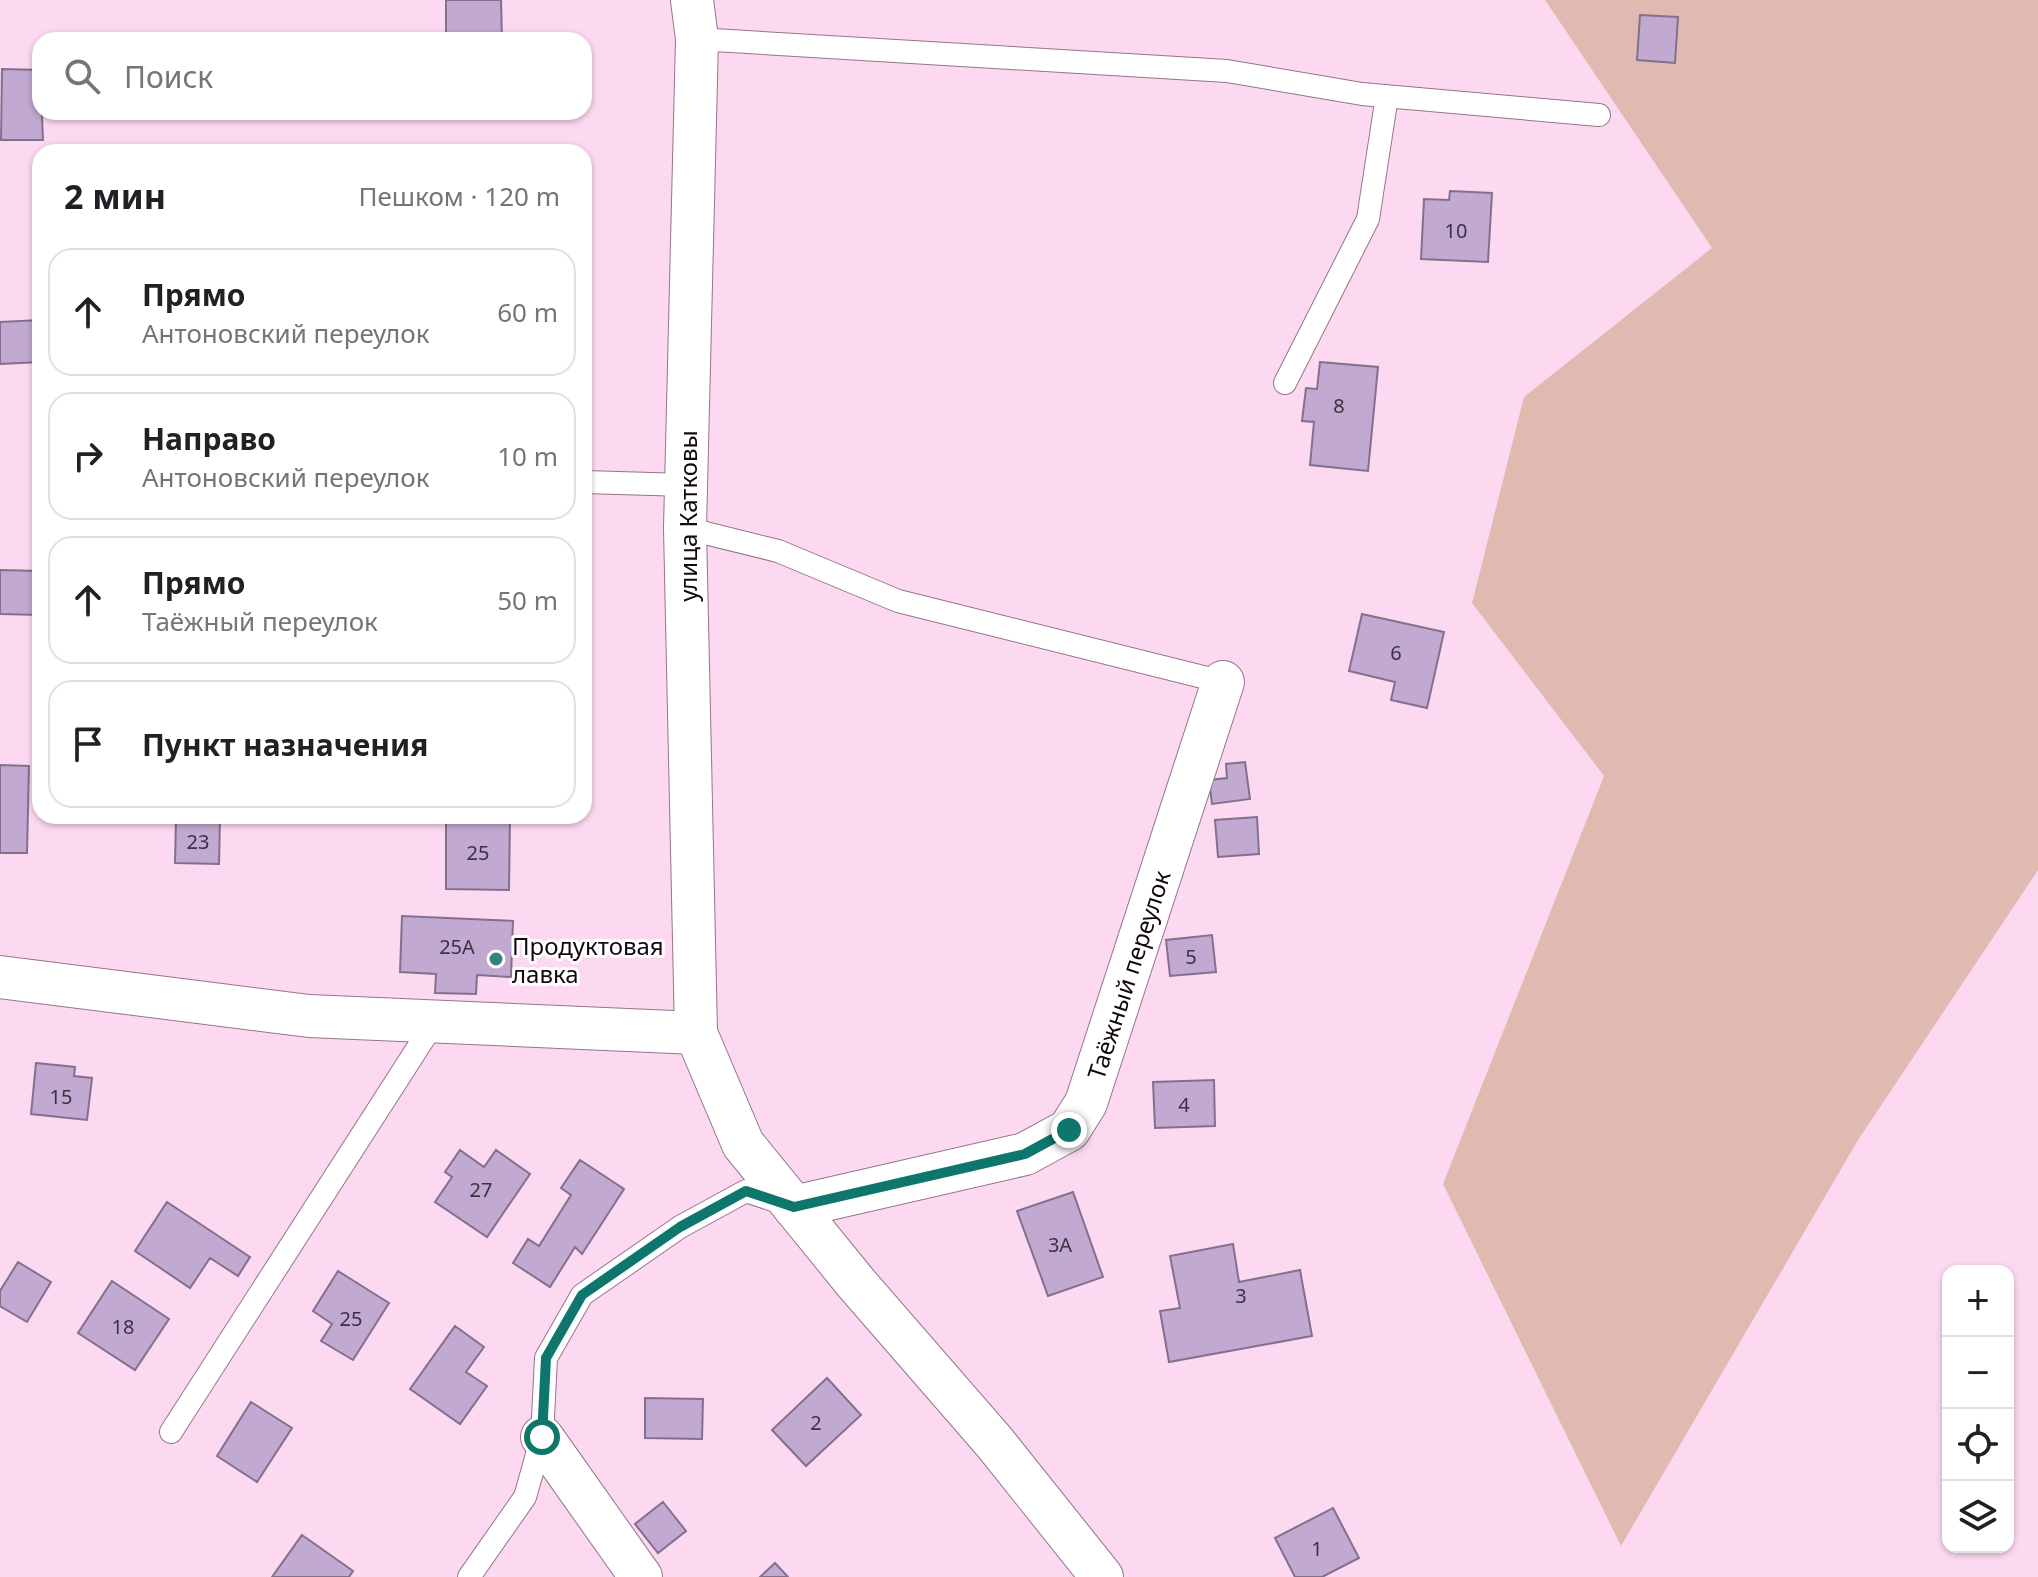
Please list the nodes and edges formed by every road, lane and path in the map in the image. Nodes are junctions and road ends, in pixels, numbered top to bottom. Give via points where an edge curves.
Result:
1 (694, 20) edge
2 (1387, 96) junction
3 (1599, 115) dead end
4 (1285, 383) dead end
5 (592, 482) edge
6 (686, 485) junction
7 (685, 528) junction
8 (1223, 682) joint
9 (0, 977) edge
10 (435, 1021) junction
11 (696, 1033) junction
12 (794, 1207) junction
13 (171, 1432) dead end
14 (542, 1437) junction
15 (469, 1577) edge
16 (641, 1577) edge
17 (1102, 1577) edge

1 - 2 lane via 1227,71
1 - 6 street, улица Катковы
2 - 3 lane
2 - 4 lane via 1368,219
5 - 6 lane
6 - 7 street, улица Катковы
7 - 8 lane via 778,551 898,601
7 - 11 street, улица Катковы
8 - 12 street, Таёжный переулок via 1086,1103 1069,1130 1025,1154
9 - 10 street via 309,1016
10 - 11 street
10 - 13 lane
11 - 12 street via 743,1144
12 - 14 lane via 746,1191 680,1227 582,1295 546,1358
12 - 17 street
14 - 15 lane via 525,1497
14 - 16 street

